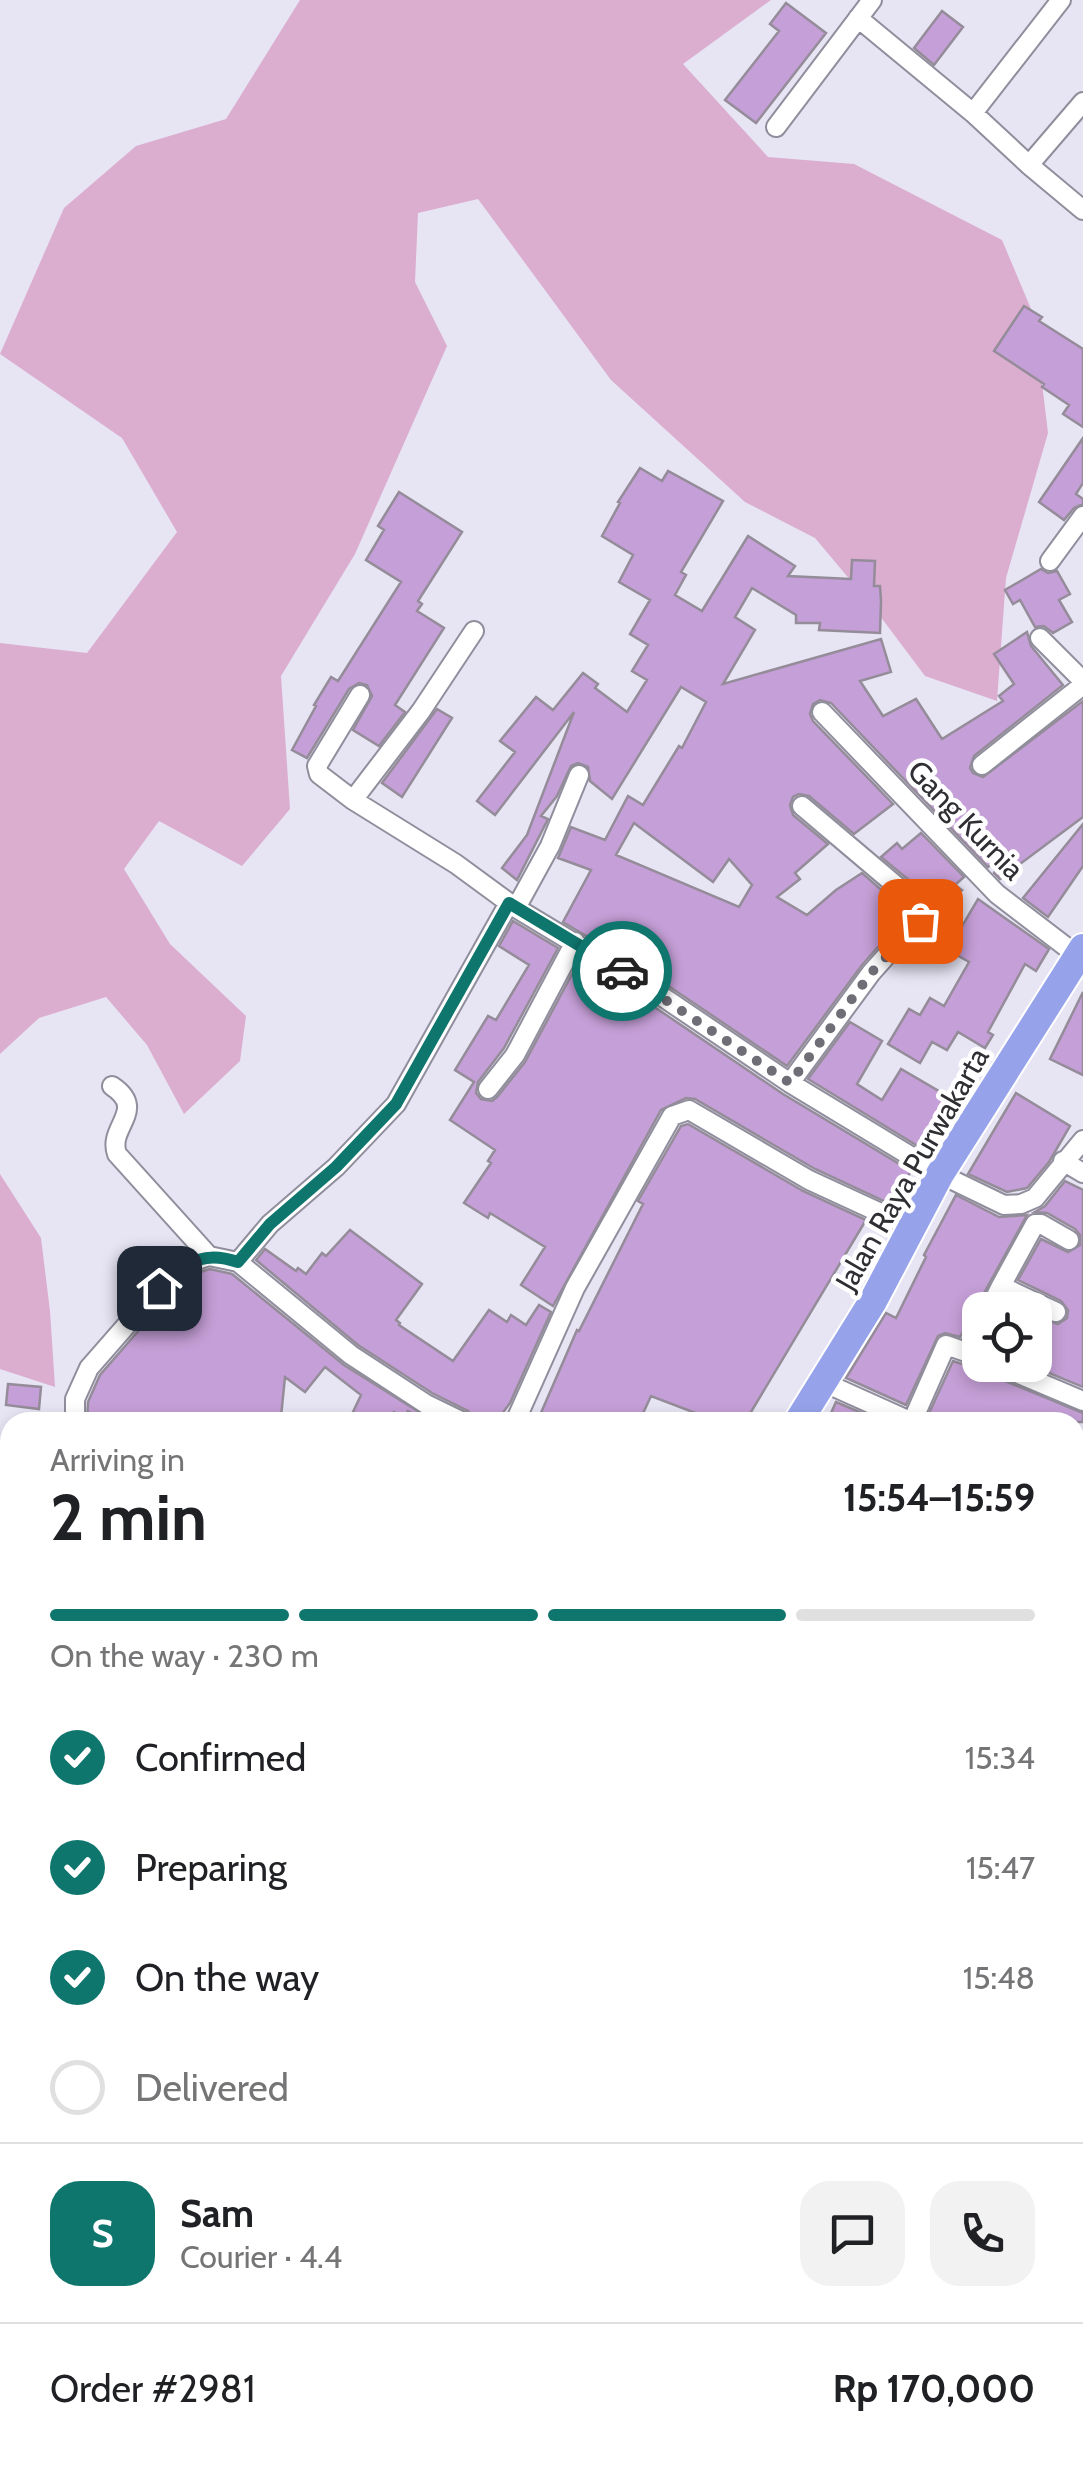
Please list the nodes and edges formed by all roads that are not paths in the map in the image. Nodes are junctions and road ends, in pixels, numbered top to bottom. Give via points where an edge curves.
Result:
1 (1061, 0) edge
2 (870, 1) edge
3 (858, 18) junction
4 (1083, 102) edge
5 (973, 113) junction
6 (776, 127) dead end
7 (1029, 165) junction
8 (1083, 210) edge
9 (1083, 516) edge
10 (1050, 561) dead end
11 (474, 631) dead end
12 (1040, 638) dead end
13 (1083, 683) edge
14 (360, 696) dead end
15 (822, 712) dead end
16 (982, 765) dead end
17 (579, 775) dead end
18 (353, 800) junction
19 (802, 806) dead end
20 (513, 905) junction
21 (574, 942) junction
22 (1081, 952) edge
23 (790, 1083) junction
24 (112, 1086) dead end
25 (488, 1089) dead end
26 (1083, 1140) edge
27 (1062, 1161) junction
28 (1083, 1173) edge
29 (940, 1174) junction
30 (912, 1228) junction
31 (1069, 1240) dead end
32 (209, 1256) junction
33 (238, 1262) junction
34 (1001, 1286) junction
35 (998, 1292) edge
36 (1056, 1312) dead end
37 (962, 1350) edge
38 (822, 1382) junction
39 (1038, 1382) edge
40 (1083, 1401) edge
41 (75, 1412) edge
42 (442, 1412) edge
43 (519, 1412) edge
44 (804, 1412) edge
45 (890, 1412) edge
46 (916, 1412) edge

1 - 5 street
2 - 3 street
3 - 5 street
3 - 6 street
4 - 7 street
5 - 7 street
7 - 8 street
9 - 10 street
11 - 18 street
12 - 13 street
13 - 16 street
14 - 18 street via 316,768
15 - 22 street, Gang Kurnia via 997,894
17 - 20 street via 550,846
18 - 20 street
19 - 23 street via 919,905 921,917
20 - 21 street
20 - 33 street via 396,1104
21 - 23 street
21 - 25 street via 515,1056
22 - 29 highway, Jalan Raya Purwakarta
23 - 29 street
24 - 32 street via 127,1102 117,1154
26 - 27 street
27 - 28 street
27 - 29 street via 1034,1198 1013,1205
29 - 30 highway, Jalan Raya Purwakarta
30 - 38 highway, Jalan Raya Purwakarta
30 - 43 street via 810,1180 690,1110 679,1112 575,1288
31 - 34 street via 1035,1224
32 - 33 street
32 - 41 street via 159,1288 89,1368
33 - 42 street via 351,1355
34 - 35 street
34 - 36 street
37 - 46 street via 946,1344
38 - 44 highway, Jalan Raya Purwakarta
38 - 45 street
39 - 40 street

